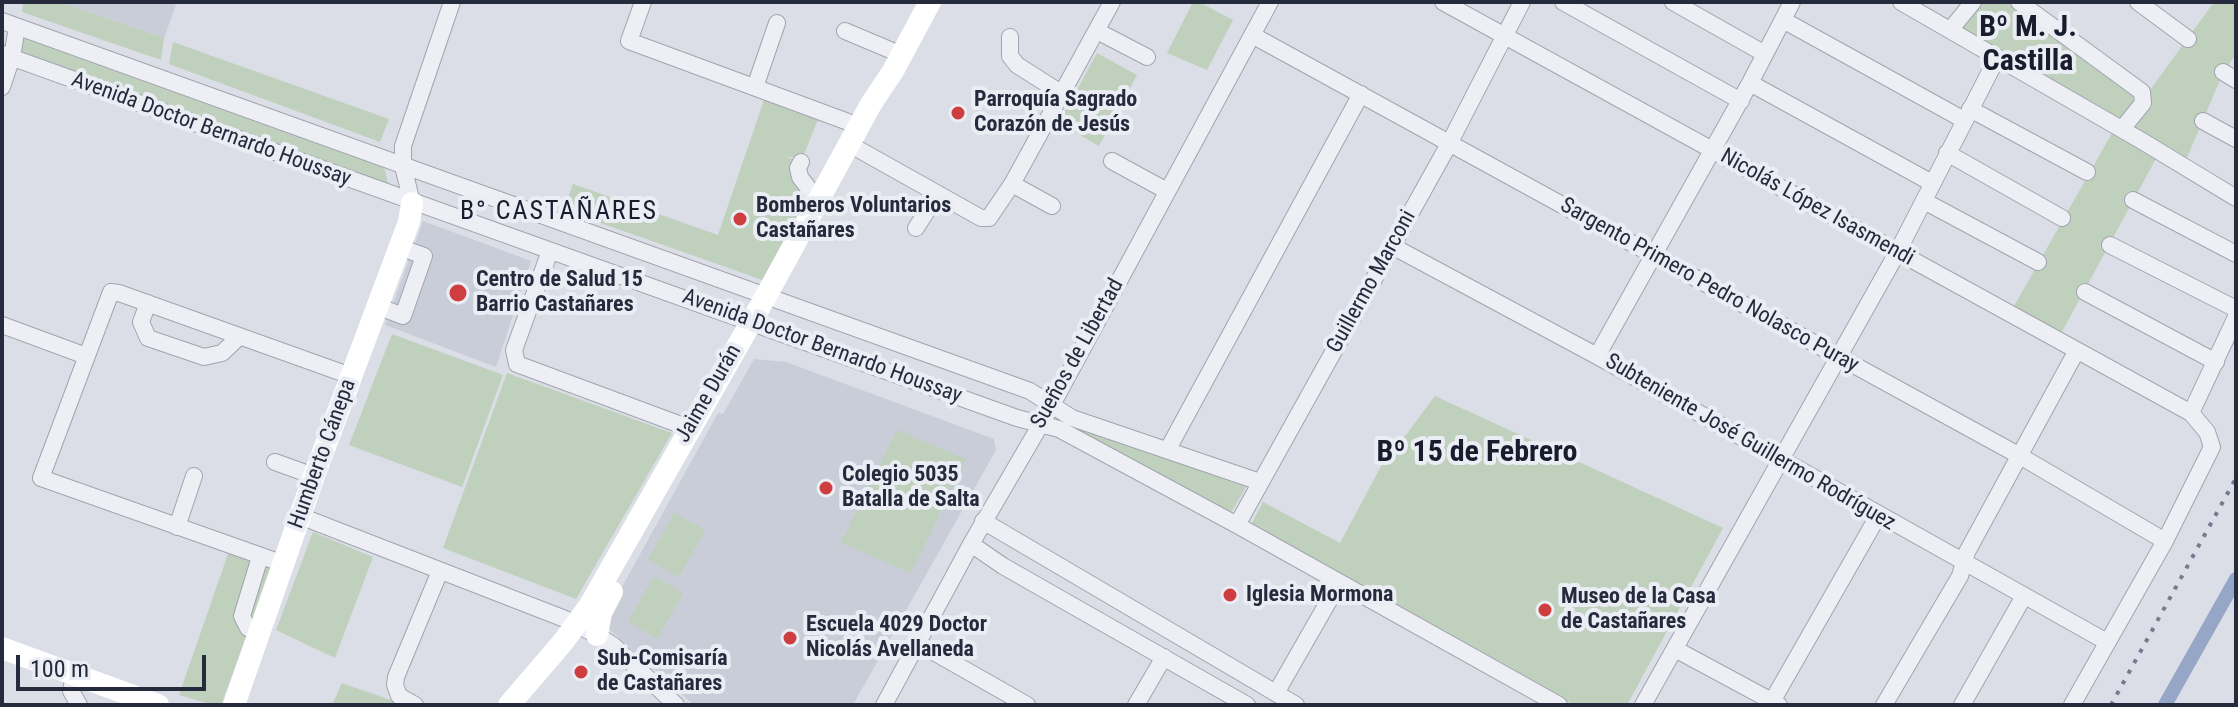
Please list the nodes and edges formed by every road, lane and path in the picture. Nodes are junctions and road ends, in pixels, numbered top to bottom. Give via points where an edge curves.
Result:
1 (452, 2) edge
2 (643, 2) edge
3 (930, 2) edge
4 (1112, 2) edge
5 (1270, 2) edge
6 (1443, 2) edge
7 (1522, 2) edge
8 (1563, 2) edge
9 (1673, 2) edge
10 (1901, 2) edge
11 (1973, 2) edge
12 (2019, 2) edge
13 (2138, 2) edge
14 (1788, 7) edge
15 (777, 23) dead end
16 (9, 24) edge
17 (1951, 29) junction
18 (845, 31) dead end
19 (1097, 31) junction
20 (1252, 35) junction
21 (1010, 37) dead end
22 (1506, 37) junction
23 (2188, 39) dead end
24 (1765, 54) junction
25 (7, 56) edge
26 (1147, 57) dead end
27 (1997, 58) junction
28 (898, 63) junction
29 (1750, 83) junction
30 (2, 87) edge
31 (755, 87) junction
32 (1061, 93) junction
33 (1361, 94) junction
34 (1741, 101) junction
35 (1967, 114) junction
36 (2203, 121) dead end
37 (2122, 129) junction
38 (2236, 139) edge
39 (856, 140) junction
40 (1449, 144) junction
41 (1713, 150) junction
42 (1947, 153) junction
43 (1112, 161) dead end
44 (801, 162) dead end
45 (403, 166) junction
46 (2087, 172) dead end
47 (442, 181) junction
48 (1932, 183) junction
49 (1012, 184) junction
50 (1167, 191) junction
51 (937, 195) junction
52 (2236, 198) edge
53 (2133, 200) dead end
54 (818, 201) junction
55 (1924, 201) junction
56 (422, 205) junction
57 (1052, 206) dead end
58 (2062, 218) dead end
59 (916, 228) dead end
60 (2110, 245) dead end
61 (1392, 246) junction
62 (550, 251) junction
63 (1897, 253) junction
64 (2236, 254) edge
65 (1653, 255) junction
66 (2038, 262) dead end
67 (2085, 292) dead end
68 (771, 298) junction
69 (148, 303) junction
70 (2236, 309) edge
71 (2236, 317) edge
72 (756, 322) junction
73 (2, 325) edge
74 (239, 337) junction
75 (2076, 352) junction
76 (86, 356) junction
77 (1597, 356) junction
78 (1838, 357) junction
79 (2216, 362) junction
80 (351, 376) junction
81 (1052, 405) junction
82 (2191, 413) junction
83 (1041, 424) junction
84 (689, 428) junction
85 (1168, 449) junction
86 (2020, 456) junction
87 (1782, 459) junction
88 (275, 462) dead end
89 (194, 476) dead end
90 (314, 476) junction
91 (1260, 482) junction
92 (300, 516) junction
93 (1878, 516) junction
94 (983, 521) junction
95 (1237, 525) junction
96 (177, 527) junction
97 (2165, 541) junction
98 (971, 544) junction
99 (260, 557) junction
100 (1963, 563) junction
101 (284, 564) junction
102 (440, 571) junction
103 (1339, 583) junction
104 (2024, 596) junction
105 (1115, 599) junction
106 (1112, 627) junction
107 (587, 630) junction
108 (259, 634) junction
109 (2107, 642) junction
110 (918, 643) junction
111 (1675, 649) junction
112 (3, 653) edge
113 (1164, 657) junction
114 (74, 675) junction
115 (1258, 683) junction
116 (1220, 690) junction
117 (1276, 693) junction
118 (1774, 704) edge
119 (79, 705) edge
120 (158, 705) edge
121 (234, 705) edge
122 (415, 705) edge
123 (509, 705) edge
124 (676, 705) edge
125 (884, 705) edge
126 (1027, 705) edge
127 (1136, 705) edge
128 (1247, 705) edge
129 (1296, 705) edge
130 (1559, 705) edge
131 (1643, 705) edge
132 (1884, 705) edge
133 (1962, 705) edge
134 (2072, 705) edge

1 - 45 street via 403,146
2 - 31 street via 629,41
3 - 28 street, Jaime Durán
4 - 19 street
5 - 20 street, Sueños de Libertad
6 - 22 street, Nicolás López Isasmendi
7 - 22 street, Guillermo Marconi
8 - 34 street
9 - 24 street
10 - 17 street
11 - 17 street
12 - 37 street via 2142,92 2143,103
13 - 23 street
14 - 24 street
14 - 35 street
15 - 31 street
16 - 25 street
16 - 45 street, Avenida Doctor Bernardo Houssay
17 - 27 street
18 - 28 street
19 - 26 street
19 - 32 street
20 - 33 street, Sargento Primero Pedro Nolasco Puray
20 - 50 street, Sueños de Libertad
21 - 32 street via 1010,56 1017,65
22 - 40 street, Guillermo Marconi
22 - 41 street, Nicolás López Isasmendi
24 - 29 street
25 - 30 street
25 - 56 street, Avenida Doctor Bernardo Houssay
27 - 35 street
27 - 37 street
28 - 39 street, Jaime Durán
29 - 34 street
29 - 48 street
31 - 39 street
32 - 49 street
33 - 40 street, Sargento Primero Pedro Nolasco Puray
33 - 85 street
34 - 41 street
35 - 42 street
35 - 46 street
36 - 38 street
37 - 52 street
39 - 51 street
39 - 54 street, Jaime Durán
39 - 68 street, Jaime Durán
40 - 61 street, Guillermo Marconi
40 - 65 street, Sargento Primero Pedro Nolasco Puray
41 - 63 street, Nicolás López Isasmendi
41 - 65 street
42 - 48 street
42 - 58 street
43 - 50 street
44 - 54 street via 800,177
45 - 47 street, Avenida Doctor Bernardo Houssay
45 - 56 street
47 - 56 street
47 - 68 street, Avenida Doctor Bernardo Houssay
48 - 55 street
49 - 51 street via 989,218
49 - 57 street
50 - 81 street, Sueños de Libertad
51 - 59 street
53 - 64 street
54 - 68 street, Jaime Durán
55 - 63 street
55 - 66 street
56 - 62 street, Avenida Doctor Bernardo Houssay
56 - 80 street, Humberto Cánepa via 409,222
60 - 70 street
61 - 77 street, Subteniente José Guillermo Rodríguez
61 - 91 street, Guillermo Marconi
62 - 72 street, Avenida Doctor Bernardo Houssay
62 - 84 street via 514,350 517,364
63 - 75 street, Nicolás López Isasmendi
63 - 78 street
65 - 77 street
65 - 78 street, Sargento Primero Pedro Nolasco Puray
67 - 79 street
68 - 72 street, Jaime Durán
68 - 81 street, Avenida Doctor Bernardo Houssay via 1030,391
69 - 74 street
69 - 74 street via 141,322 148,338 204,357 222,353
69 - 76 street via 111,292
71 - 79 street
72 - 83 street, Avenida Doctor Bernardo Houssay
72 - 84 street, Jaime Durán
72 - 107 street, Jaime Durán
73 - 76 street
74 - 80 street
75 - 82 street, Nicolás López Isasmendi
75 - 86 street
76 - 96 street via 41,478
77 - 87 street, Subteniente José Guillermo Rodríguez
78 - 86 street, Sargento Primero Pedro Nolasco Puray
78 - 87 street
79 - 82 street
80 - 90 street, Humberto Cánepa
81 - 83 street, Sueños de Libertad
81 - 85 street, Avenida Doctor Bernardo Houssay via 1072,418
82 - 97 street via 2212,447
83 - 94 street, Sueños de Libertad
83 - 95 street, Avenida Doctor Bernardo Houssay
84 - 107 street, Jaime Durán
85 - 91 street, Avenida Doctor Bernardo Houssay
86 - 97 street, Sargento Primero Pedro Nolasco Puray
86 - 100 street
87 - 93 street, Subteniente José Guillermo Rodríguez
87 - 111 street
88 - 90 street
89 - 96 street
90 - 92 street, Humberto Cánepa
91 - 95 street, Guillermo Marconi
92 - 101 street, Humberto Cánepa
92 - 102 street
93 - 100 street, Subteniente José Guillermo Rodríguez
93 - 118 street
94 - 98 street, Sueños de Libertad
94 - 105 street
95 - 103 street, Avenida Doctor Bernardo Houssay
96 - 99 street
97 - 109 street
98 - 106 street
98 - 110 street, Sueños de Libertad
99 - 101 street
99 - 108 street via 242,616
100 - 104 street, Subteniente José Guillermo Rodríguez
100 - 132 street
101 - 108 street, Humberto Cánepa
102 - 107 street
102 - 122 street via 396,677 399,696
103 - 117 street
103 - 130 street, Avenida Doctor Bernardo Houssay
104 - 109 street, Subteniente José Guillermo Rodríguez
104 - 133 street
105 - 106 street
105 - 115 street
106 - 113 street
107 - 123 street, Jaime Durán
107 - 124 street via 614,646
108 - 121 street, Humberto Cánepa
109 - 134 street
110 - 125 street, Sueños de Libertad
110 - 126 street
111 - 118 street
111 - 131 street
112 - 114 street
113 - 116 street
113 - 127 street
114 - 119 street via 71,691
114 - 120 street
115 - 116 street
115 - 117 street
116 - 128 street
117 - 129 street

